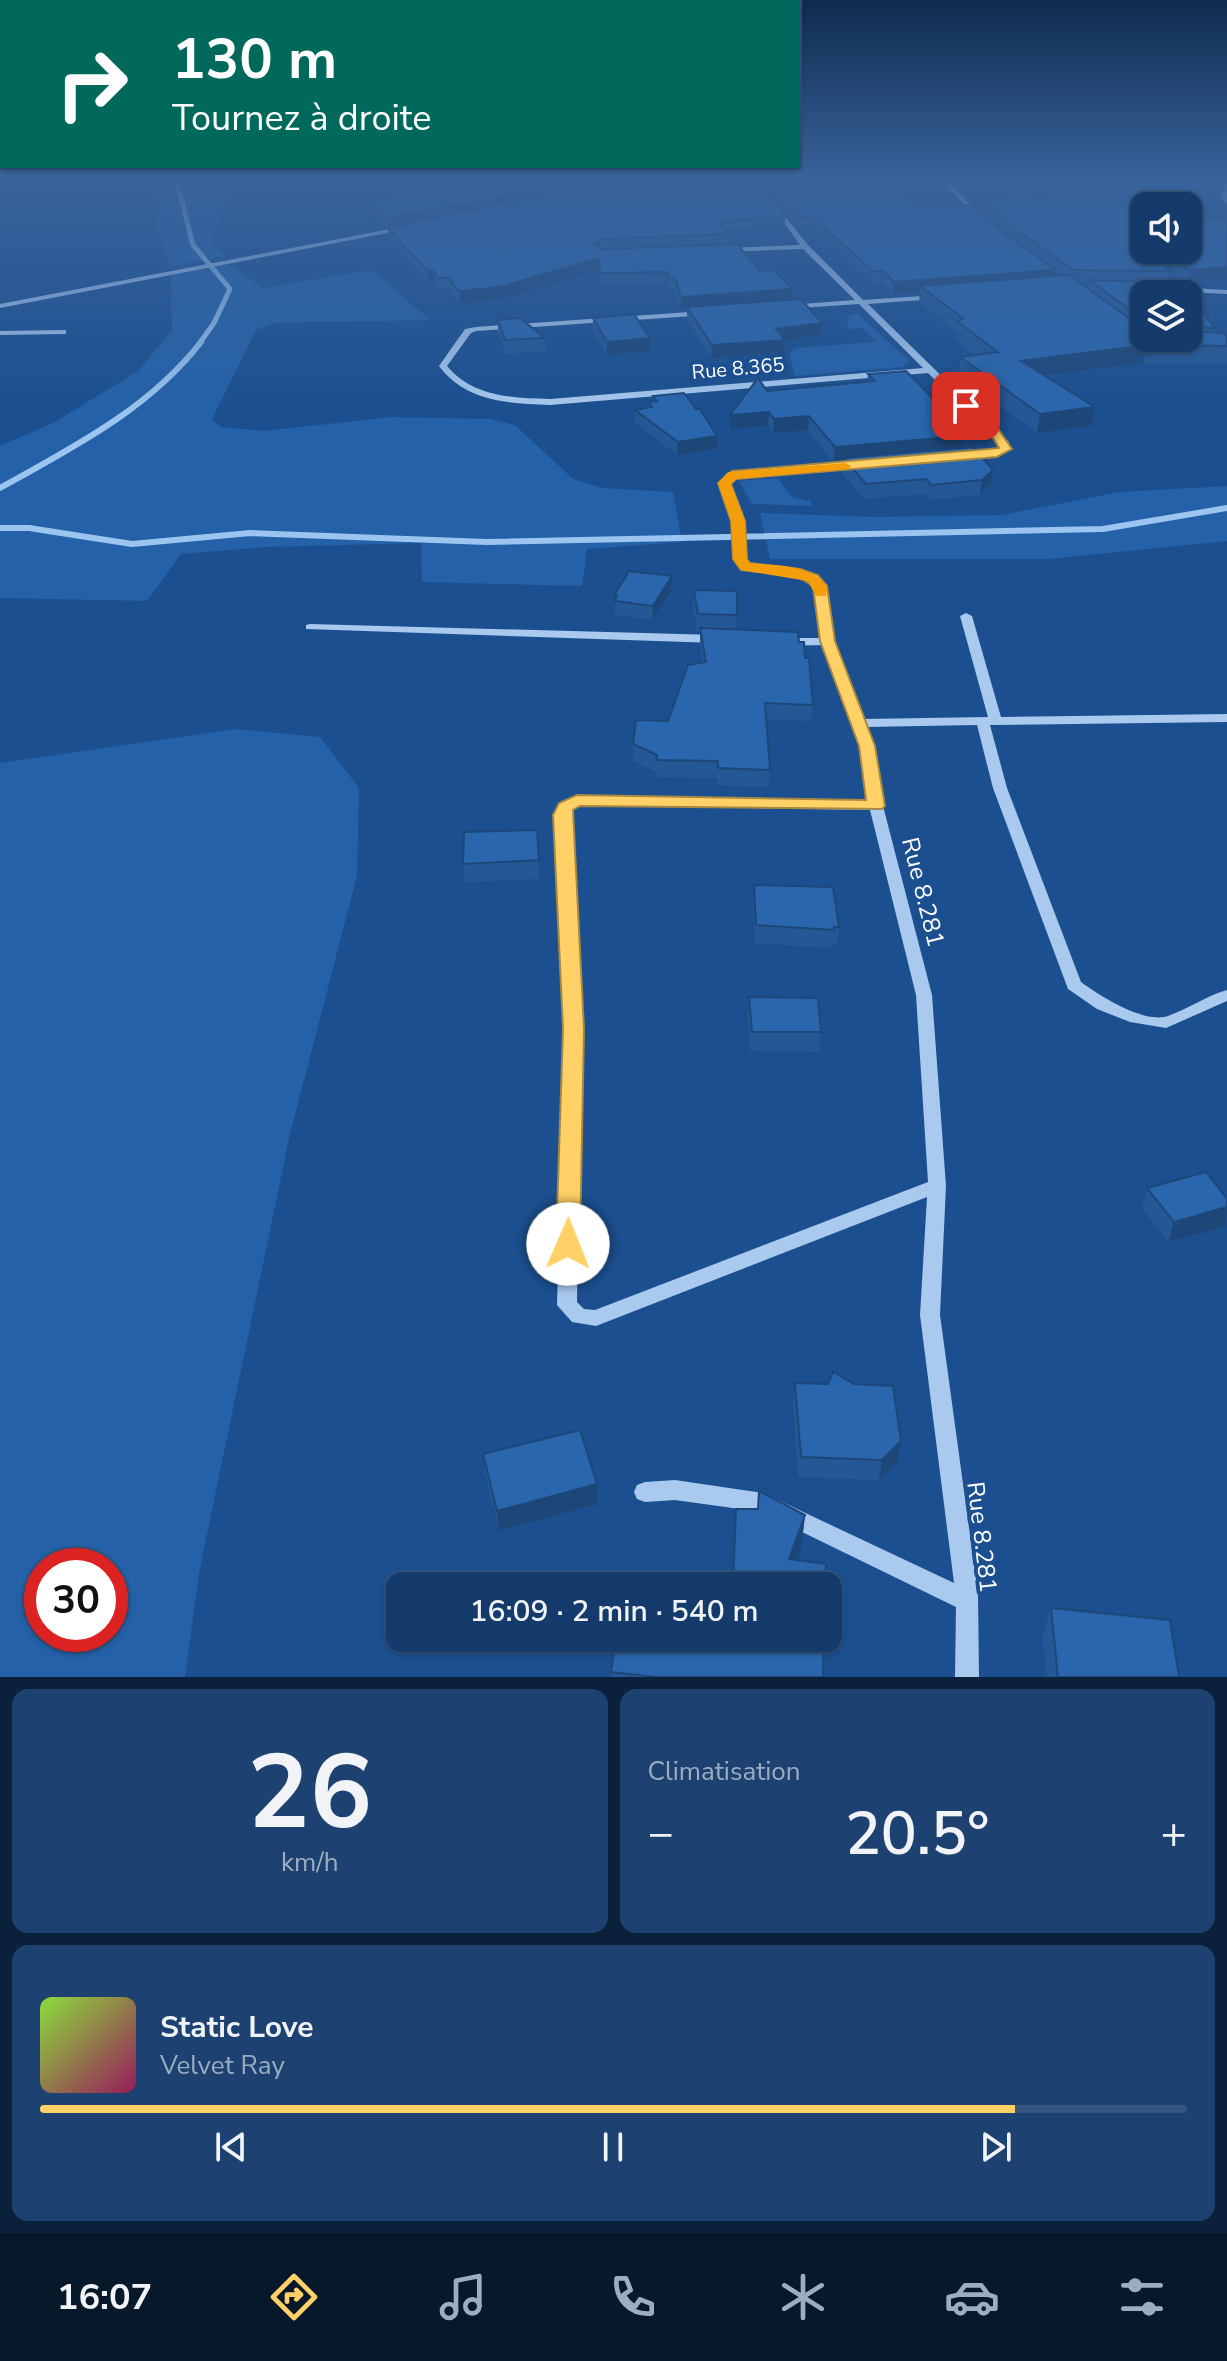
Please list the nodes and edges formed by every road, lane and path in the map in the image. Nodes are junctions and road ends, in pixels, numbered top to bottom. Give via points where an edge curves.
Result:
1 (258, 256) edge
2 (815, 256) edge
3 (1202, 291) edge
4 (1227, 292) edge
5 (951, 295) edge
6 (862, 302) junction
7 (0, 306) edge
8 (770, 309) edge
9 (708, 313) edge
10 (63, 332) dead end
11 (0, 333) edge
12 (929, 370) junction
13 (955, 457) edge
14 (868, 464) edge
15 (966, 616) dead end
16 (310, 627) dead end
17 (739, 640) edge
18 (768, 641) edge
19 (827, 641) junction
20 (1227, 718) edge
21 (990, 722) junction
22 (858, 723) junction
23 (876, 806) junction
24 (1227, 995) edge
25 (937, 1186) junction
26 (645, 1492) dead end
27 (967, 1601) junction
28 (967, 1677) edge

1 - 7 street
2 - 6 street
3 - 4 street
5 - 6 street
6 - 8 street
6 - 12 street
9 - 12 street, Rue 8.365 via 476,329 468,331 443,366 450,378 493,397 550,402
10 - 11 street
12 - 13 street via 1006,444 997,453
14 - 19 street, Rue 8.281 via 727,477 725,483 738,521 740,559 746,567 813,578 820,586
15 - 21 street
16 - 17 street
18 - 19 street
19 - 22 street, Rue 8.281
20 - 21 street
21 - 22 street
21 - 24 street via 1000,788 1074,985 1103,1005 1166,1023
22 - 23 street, Rue 8.281
23 - 25 street, Rue 8.281 via 924,995
23 - 25 street via 577,801 565,807 573,1029 567,1305 579,1316 596,1318
25 - 27 street, Rue 8.281 via 930,1315
26 - 27 street via 675,1490 763,1503
27 - 28 street, Rue 8.281

